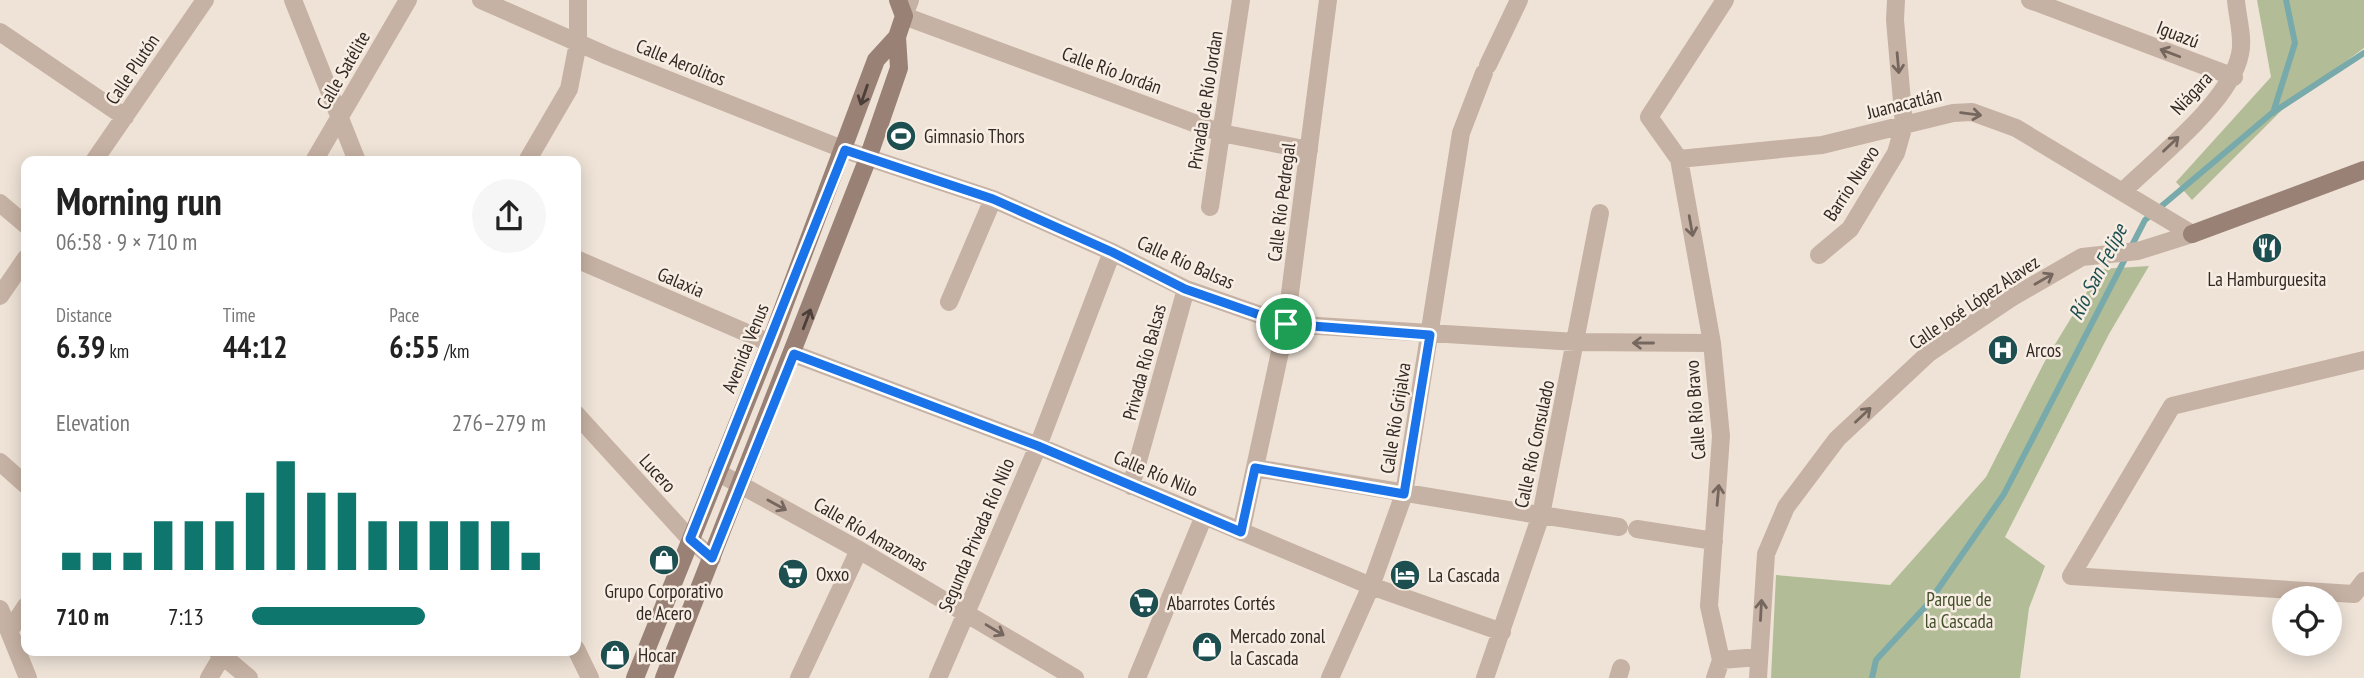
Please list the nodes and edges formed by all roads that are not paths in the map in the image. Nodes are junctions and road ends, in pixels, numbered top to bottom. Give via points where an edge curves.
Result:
1 (205, 0) edge
2 (293, 0) edge
3 (408, 0) edge
4 (481, 0) edge
5 (579, 0) edge
6 (1241, 0) edge
7 (1328, 0) edge
8 (1519, 0) edge
9 (1725, 0) edge
10 (1896, 0) edge
11 (2030, 0) edge
12 (2236, 0) edge
13 (904, 5) edge
14 (0, 32) edge
15 (897, 37) junction
16 (578, 43) junction
17 (2234, 77) junction
18 (125, 117) junction
19 (341, 117) junction
20 (1904, 125) junction
21 (1221, 133) junction
22 (845, 150) junction
23 (1309, 150) junction
24 (98, 156) edge
25 (317, 156) edge
26 (355, 156) edge
27 (530, 156) edge
28 (868, 158) junction
29 (1679, 159) junction
30 (2364, 170) edge
31 (2122, 192) junction
32 (993, 199) junction
33 (0, 203) edge
34 (1210, 207) dead end
35 (1600, 213) dead end
36 (21, 221) edge
37 (2192, 234) junction
38 (1112, 252) junction
39 (1819, 255) dead end
40 (581, 261) edge
41 (21, 265) edge
42 (1185, 289) junction
43 (0, 296) edge
44 (949, 302) dead end
45 (1286, 324) junction
46 (1430, 335) junction
47 (1576, 342) junction
48 (770, 343) junction
49 (1712, 343) junction
50 (794, 354) junction
51 (2364, 360) edge
52 (581, 419) edge
53 (1038, 446) junction
54 (0, 462) edge
55 (1255, 468) junction
56 (717, 472) junction
57 (21, 481) edge
58 (742, 485) junction
59 (1131, 486) junction
60 (1404, 494) junction
61 (1537, 514) junction
62 (1204, 516) junction
63 (1241, 532) junction
64 (690, 539) junction
65 (1713, 541) junction
66 (859, 550) junction
67 (712, 558) junction
68 (2364, 581) edge
69 (1371, 586) junction
70 (0, 609) edge
71 (966, 613) junction
72 (21, 614) edge
73 (10, 630) junction
74 (1502, 632) junction
75 (220, 656) edge
76 (225, 656) edge
77 (579, 656) edge
78 (1759, 657) junction
79 (1721, 660) junction
80 (28, 678) edge
81 (209, 678) edge
82 (249, 678) edge
83 (590, 678) edge
84 (635, 678) edge
85 (664, 678) edge
86 (799, 678) edge
87 (937, 678) edge
88 (1075, 678) edge
89 (1137, 678) edge
90 (1330, 678) edge
91 (1485, 678) edge
92 (1715, 678) edge
93 (1758, 678) edge

1 - 18 street, Calle Plutón
2 - 19 street
3 - 19 street, Calle Satélite
4 - 16 street, Calle Aerolitos
5 - 16 street
6 - 21 street, Privada de Río Jordan
7 - 23 street, Calle Río Pedregal
8 - 46 street, Calle Río Grijalva via 1461,133
9 - 29 street via 1649,117
10 -> 20 street
17 -> 11 street, Iguazú
12 - 17 street, Niágara via 2241,51
13 - 15 main road, Avenida Venus
13 - 21 street, Calle Río Jordán
14 - 18 street
15 -> 22 main road, Avenida Venus via 876,60
15 - 28 main road, Avenida Venus via 899,68
16 - 22 street, Calle Aerolitos
16 - 27 street via 569,89
31 -> 17 street, Niágara
18 - 24 street, Calle Plutón
19 - 25 street, Calle Satélite
19 - 26 street
20 - 29 street, Juanacatlán via 1822,145
20 -> 31 street, Juanacatlán via 1972,112 2016,128
20 - 39 street, Barrio Nuevo via 1896,153 1850,229
21 - 23 street, Calle Río Jordán
21 - 34 street, Privada de Río Jordan
22 - 28 street, Calle Aerolitos
22 - 48 main road, Avenida Venus
23 - 45 street, Calle Río Pedregal
28 - 32 street, Calle Río Balsas
50 -> 28 main road, Avenida Venus
29 -> 49 street, Calle Río Bravo
30 - 37 main road, Calle José López Alavez
31 - 37 street, Juanacatlán
32 - 38 street, Calle Río Balsas
32 - 44 street
33 - 36 street
35 - 47 street, Calle Río Consulado
78 -> 37 street, Calle José López Alavez via 1766,554 1786,507 1837,439 1929,353 2011,298 2082,257 2138,251
38 - 42 street, Calle Río Balsas
38 - 53 street, Segunda Privada Río Nilo
40 - 48 street, Galaxia
41 - 43 street
42 - 45 street, Calle Río Balsas
42 - 59 street, Privada Río Balsas
45 - 46 street, Calle Río Balsas
45 - 55 street, Calle Río Pedregal
46 - 47 street, Calle Río Balsas
46 - 60 street, Calle Río Grijalva
49 -> 47 street, Calle Río Balsas
47 - 61 street, Calle Río Consulado
48 - 56 main road, Avenida Venus
65 -> 49 street, Calle Río Bravo via 1721,445
50 - 53 street, Calle Río Nilo
50 - 58 main road, Avenida Venus
51 - 68 street via 2172,406 2071,576 2354,594
52 - 64 street, Lucero
53 - 59 street, Calle Río Nilo
53 - 71 street, Segunda Privada Río Nilo
54 - 57 street
55 - 60 street
55 - 63 street, Calle Río Pedregal
56 - 58 street, Calle Río Amazonas
56 - 64 main road, Avenida Venus
58 -> 66 street, Calle Río Amazonas
58 - 67 main road, Avenida Venus
59 - 62 street, Calle Río Nilo
60 - 61 street
60 - 69 street, Calle Río Grijalva
61 - 65 street
61 - 74 street, Calle Río Consulado
62 - 63 street, Calle Río Nilo
62 - 89 street
63 - 69 street, Calle Río Nilo
64 - 67 street, Lucero
64 - 84 main road, Avenida Venus
65 - 79 street, Calle Río Bravo via 1709,606
66 - 71 street, Calle Río Amazonas
66 - 86 street
67 - 85 main road, Avenida Venus
69 - 74 street, Calle Río Nilo
69 - 90 street, Calle Río Grijalva
70 - 73 street
71 - 87 street, Segunda Privada Río Nilo
71 -> 88 street, Calle Río Amazonas
72 - 73 street
73 - 80 street
74 - 91 street, Calle Río Consulado
75 - 81 street
76 - 82 street
77 - 83 street
78 - 79 street
78 - 93 street, Calle José López Alavez
79 - 92 street

